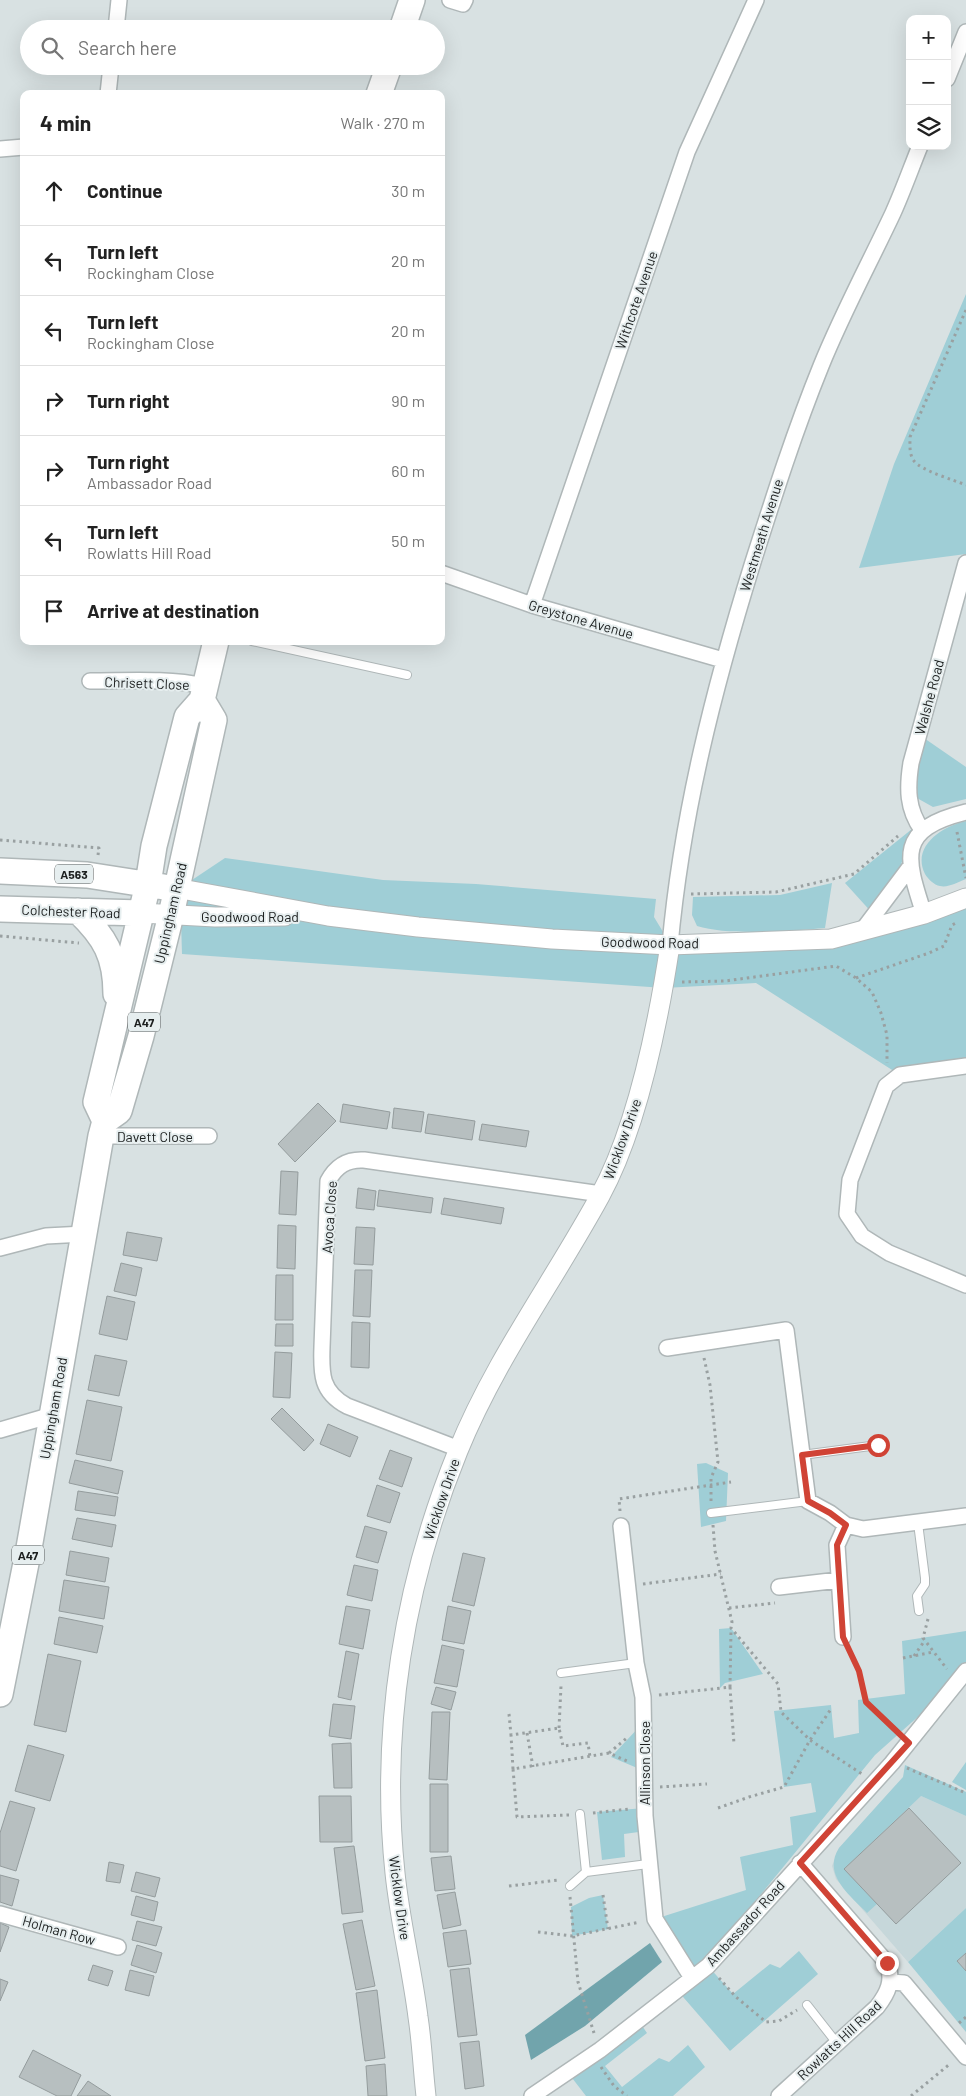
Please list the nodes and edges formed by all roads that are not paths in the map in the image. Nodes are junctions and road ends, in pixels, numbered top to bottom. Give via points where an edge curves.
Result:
1 (119, 0) edge
2 (412, 0) edge
3 (450, 0) edge
4 (465, 0) edge
5 (756, 0) edge
6 (117, 20) edge
7 (405, 20) edge
8 (966, 32) edge
9 (951, 69) edge
10 (110, 75) edge
11 (386, 75) edge
12 (108, 90) edge
13 (380, 90) edge
14 (20, 147) edge
15 (0, 149) edge
16 (918, 150) edge
17 (966, 563) edge
18 (445, 574) edge
19 (532, 606) junction
20 (215, 645) edge
21 (270, 645) edge
22 (723, 660) junction
23 (407, 675) dead end
24 (90, 681) dead end
25 (204, 693) junction
26 (960, 814) edge
27 (919, 826) junction
28 (910, 867) junction
29 (0, 871) edge
30 (148, 884) junction
31 (176, 888) junction
32 (966, 898) edge
33 (0, 909) edge
34 (78, 911) junction
35 (141, 913) junction
36 (924, 914) junction
37 (171, 915) junction
38 (328, 916) junction
39 (862, 932) junction
40 (670, 945) junction
41 (116, 1016) junction
42 (966, 1066) edge
43 (103, 1128) junction
44 (209, 1136) dead end
45 (601, 1194) junction
46 (84, 1234) junction
47 (0, 1248) edge
48 (966, 1285) edge
49 (667, 1348) dead end
50 (52, 1415) junction
51 (0, 1430) edge
52 (878, 1445) dead end
53 (459, 1449) junction
54 (802, 1455) junction
55 (808, 1501) junction
56 (711, 1513) road end
57 (966, 1516) edge
58 (918, 1523) junction
59 (846, 1525) junction
60 (621, 1526) road end
61 (839, 1580) junction
62 (779, 1587) road end
63 (919, 1611) dead end
64 (843, 1637) road end
65 (636, 1663) junction
66 (966, 1671) edge
67 (561, 1673) road end
68 (0, 1694) edge
69 (580, 1814) dead end
70 (800, 1863) junction
71 (648, 1864) junction
72 (586, 1872) junction
73 (570, 1886) road end
74 (0, 1914) edge
75 (118, 1947) dead end
76 (692, 1978) junction
77 (891, 1982) junction
78 (807, 2005) road end
79 (836, 2042) junction
80 (964, 2055) edge
81 (426, 2096) edge
82 (532, 2096) edge
83 (779, 2096) edge

1 - 6 street
2 - 7 highway
3 - 4 street via 463,4
5 - 19 street, Withcote Avenue via 686,152
8 - 9 street
10 - 12 street
11 - 13 highway
14 - 15 street
16 - 22 street, Westmeath Avenue via 822,364 792,441
17 - 27 street, Walshe Road via 911,763 908,802
18 - 19 street, Greystone Avenue
19 - 22 street, Greystone Avenue
20 - 25 highway, Uppingham Road / A47
21 - 23 lane
22 - 40 street, Westmeath Avenue via 694,778
24 - 25 street, Chrisett Close via 186,682
25 - 30 highway, Uppingham Road / A47 via 187,717 154,846
25 - 31 highway, Uppingham Road / A47 via 214,720
26 - 27 street
27 - 28 street
28 - 36 street
28 - 39 street
29 - 30 highway, A563 via 87,875
30 - 31 highway, A563
30 - 35 highway, Uppingham Road / A47
31 - 37 highway, Uppingham Road / A47
31 - 38 street, Goodwood Road
32 - 36 street, Goodwood Road
33 - 34 highway, Colchester Road
34 - 35 highway, Colchester Road
34 - 41 highway via 109,948 116,987
35 - 37 street, Goodwood Road
35 - 41 highway, Uppingham Road / A47
36 - 39 street, Goodwood Road
37 - 38 street, Goodwood Road
37 - 43 highway, Uppingham Road / A47 via 119,1111
38 - 40 street, Goodwood Road via 552,939
39 - 40 street, Goodwood Road via 831,939
40 - 45 street, Wicklow Drive via 665,982 639,1095
41 - 43 highway, Uppingham Road / A47 via 96,1102
42 - 48 street via 900,1075 886,1086 850,1180 847,1214 862,1236 889,1253
43 - 44 street, Davett Close
43 - 46 highway, Uppingham Road / A47
45 - 53 street, Wicklow Drive via 500,1363
45 - 53 street, Avoca Close via 364,1160 345,1162 328,1181 321,1365 324,1382 333,1396 347,1406
46 - 47 street via 46,1236
46 - 50 highway, Uppingham Road / A47
49 - 54 street via 786,1330
50 - 51 street
50 - 68 highway, Uppingham Road / A47
52 - 54 lane
53 - 81 street, Wicklow Drive via 431,1525 412,1599 401,1652 392,1741 395,1875 418,2018
54 - 55 street
55 - 56 lane
55 - 59 street
57 - 58 street
58 - 59 street via 863,1529
58 - 63 lane via 925,1578 917,1596
59 - 61 street via 837,1545
60 - 65 street, Allinson Close
61 - 62 street
61 - 64 street
65 - 67 lane
65 - 71 street, Allinson Close via 644,1697
66 - 70 street, Ambassador Road via 892,1763
69 - 72 lane
70 - 76 street, Ambassador Road via 708,1966
70 - 77 street via 887,1963
71 - 72 lane
71 - 76 street, Allinson Close via 655,1919
72 - 73 lane
74 - 75 street, Holman Row
76 - 82 street, Ambassador Road via 596,2053
77 - 79 street, Rowlatts Hill Road via 877,2007
77 - 80 street via 904,1983
78 - 79 lane
79 - 83 street, Rowlatts Hill Road

